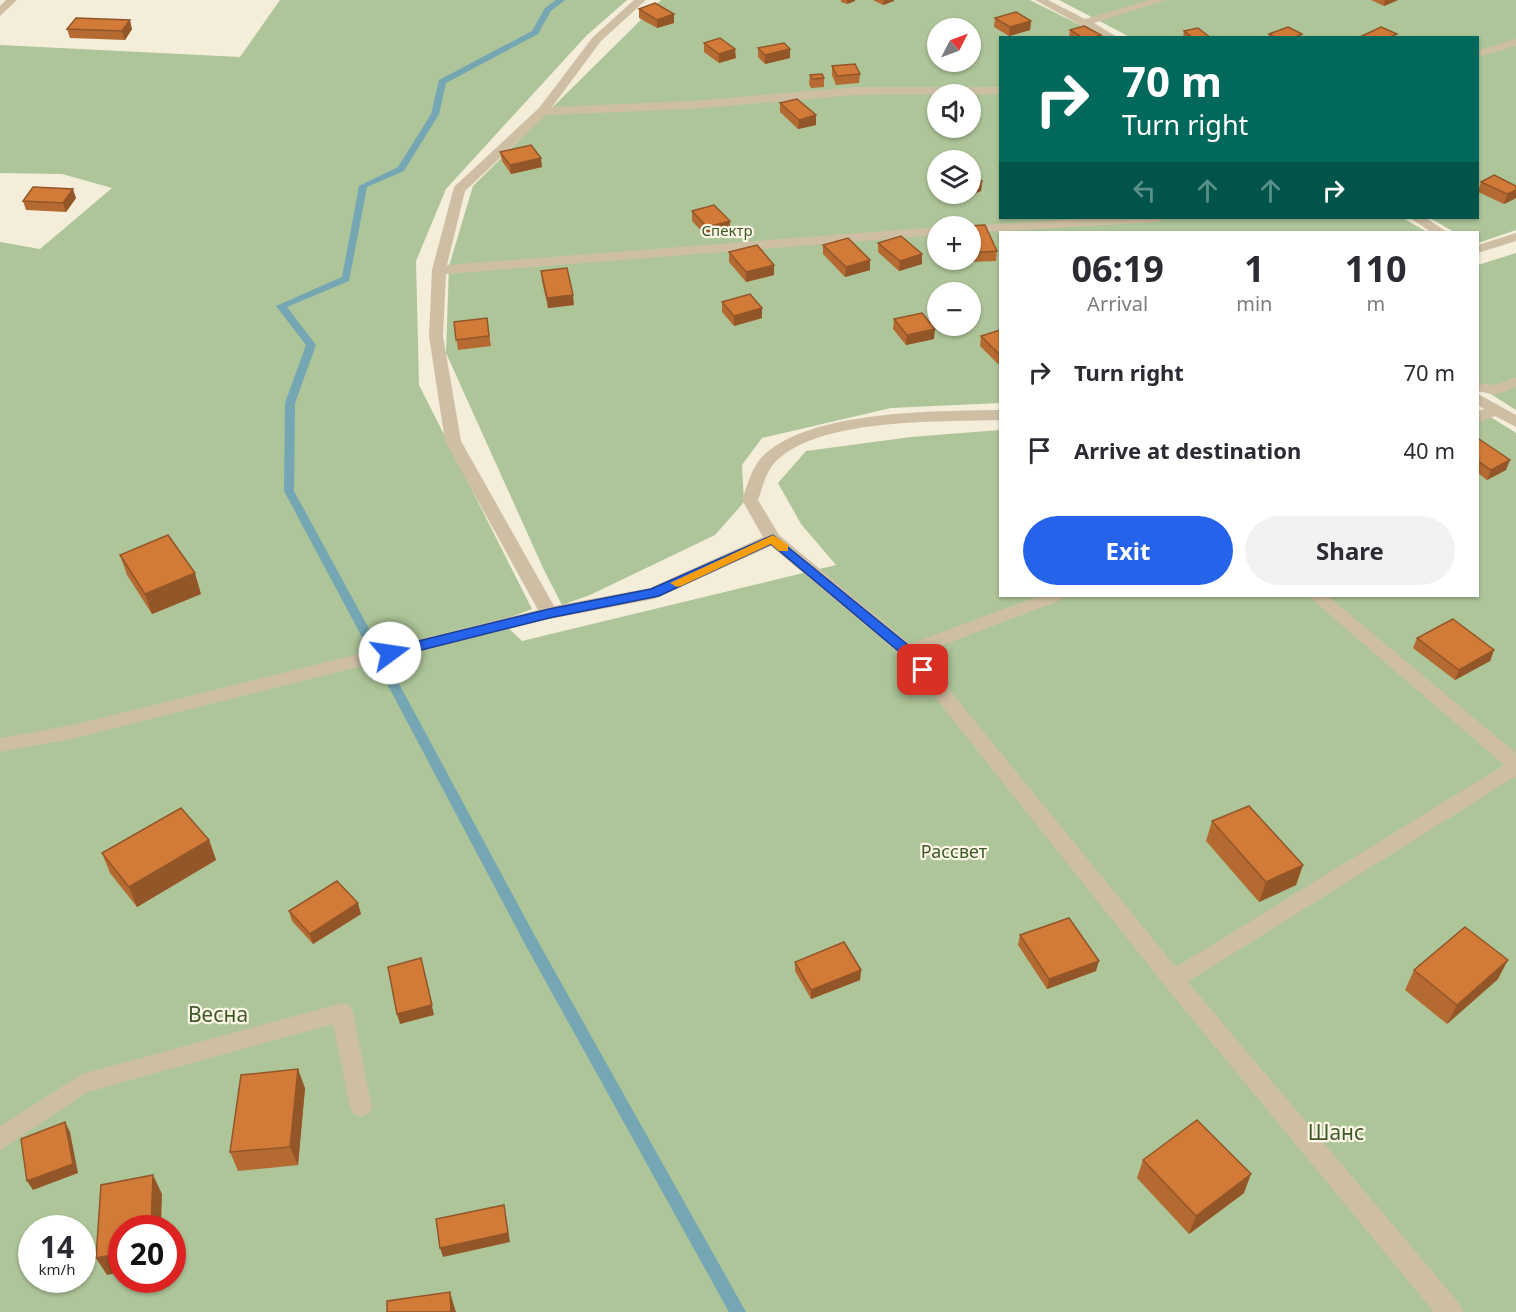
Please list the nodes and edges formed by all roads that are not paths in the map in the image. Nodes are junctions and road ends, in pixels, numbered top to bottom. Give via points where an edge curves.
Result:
1 (12, 0) edge
2 (641, 0) edge
3 (1040, 0) edge
4 (1161, 0) edge
5 (0, 13) edge
6 (1086, 22) junction
7 (1110, 36) edge
8 (1516, 42) edge
9 (1479, 54) edge
10 (999, 91) edge
11 (543, 111) junction
12 (1140, 219) edge
13 (1419, 219) edge
14 (981, 228) edge
15 (1438, 231) edge
16 (927, 232) edge
17 (1516, 237) edge
18 (1479, 249) edge
19 (439, 270) junction
20 (1516, 382) edge
21 (1479, 387) edge
22 (1479, 400) edge
23 (1494, 410) junction
24 (999, 416) edge
25 (1479, 418) edge
26 (1516, 422) edge
27 (773, 539) junction
28 (1052, 597) edge
29 (1318, 597) edge
30 (549, 614) junction
31 (908, 652) junction
32 (0, 745) edge
33 (1516, 765) edge
34 (1173, 980) junction
35 (361, 1107) dead end
36 (0, 1139) edge
37 (1450, 1312) edge

1 - 5 street
2 - 11 street via 597,39
3 - 6 street
4 - 6 street
6 - 7 street
8 - 9 street
10 - 11 street via 855,91 692,105
11 - 19 street via 459,190
12 - 14 street
13 - 15 street
16 - 19 street
17 - 18 street
19 - 30 street via 436,336 453,441
20 - 21 street via 1496,390
22 - 23 street
23 - 25 street
23 - 26 street
24 - 27 street via 842,426 790,442 767,462 750,500
27 - 30 street via 654,593
27 - 31 street
28 - 31 street
29 - 33 street
30 - 32 street via 72,732
31 - 34 street
33 - 34 street
34 - 37 street
35 - 36 street via 342,1012 82,1084

